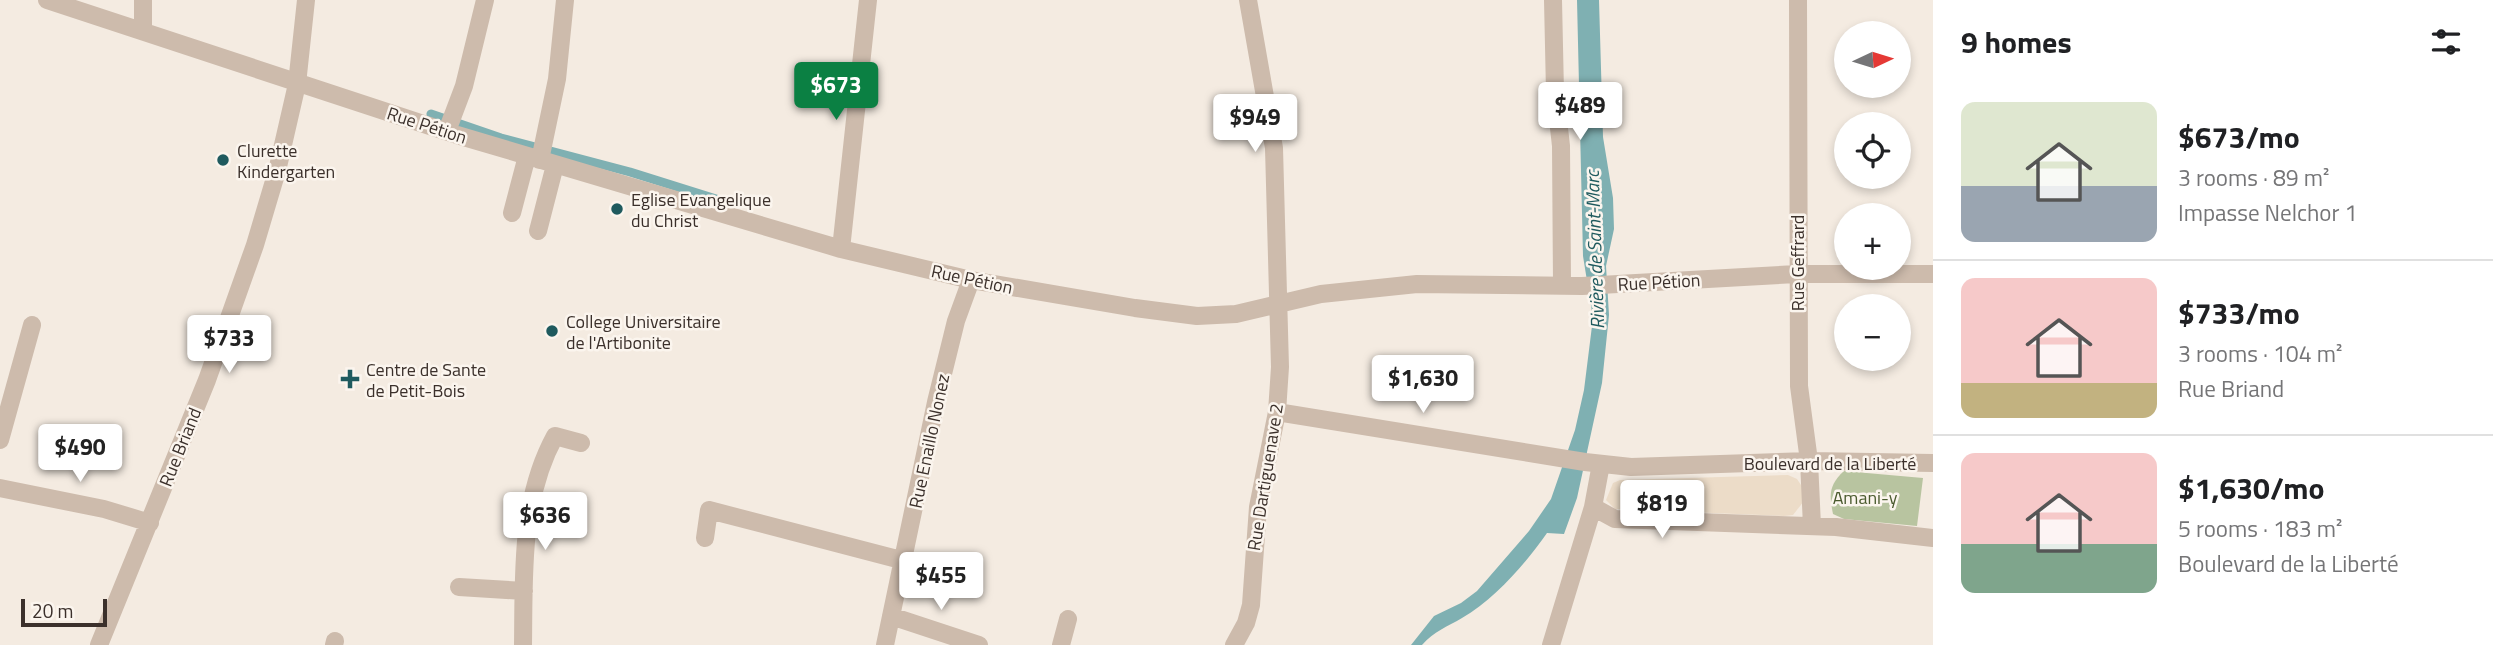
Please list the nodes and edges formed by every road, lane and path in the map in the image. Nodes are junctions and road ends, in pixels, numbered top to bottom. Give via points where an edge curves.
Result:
1 (47, 0) edge
2 (143, 0) edge
3 (306, 0) edge
4 (485, 0) edge
5 (565, 0) edge
6 (868, 0) edge
7 (1248, 0) edge
8 (1553, 0) edge
9 (1798, 0) edge
10 (143, 30) junction
11 (297, 84) junction
12 (447, 131) junction
13 (542, 155) junction
14 (512, 213) dead end
15 (538, 231) dead end
16 (841, 249) junction
17 (1796, 274) junction
18 (1933, 274) edge
19 (971, 280) junction
20 (1562, 284) junction
21 (1280, 305) junction
22 (32, 325) dead end
23 (1277, 412) junction
24 (0, 440) edge
25 (581, 443) dead end
26 (1809, 461) junction
27 (1593, 463) junction
28 (1933, 464) edge
29 (0, 488) edge
30 (1593, 507) junction
31 (150, 523) junction
32 (1812, 526) junction
33 (705, 538) dead end
34 (1933, 538) edge
35 (901, 561) junction
36 (459, 587) dead end
37 (524, 591) junction
38 (891, 616) junction
39 (1068, 619) dead end
40 (99, 645) edge
41 (523, 645) edge
42 (885, 645) edge
43 (979, 645) edge
44 (1061, 645) edge
45 (1234, 645) edge
46 (1551, 645) edge

1 - 10 street, Rue Pétion
2 - 10 street
3 - 11 street, Rue Briand
4 - 12 street via 464,86
5 - 13 street
6 - 16 street
7 - 21 street, Rue Dartiguenave 2 via 1274,148
8 - 20 street
9 - 17 street, Rue Geffrard
10 - 11 street, Rue Pétion
11 - 12 street, Rue Pétion
11 - 31 street, Rue Briand via 255,245
12 - 13 street, Rue Pétion
13 - 14 street
13 - 15 street
13 - 16 street, Rue Pétion
16 - 19 street, Rue Pétion
17 - 18 street, Rue Pétion
17 - 20 street, Rue Pétion
17 - 26 street, Rue Geffrard via 1798,386
19 - 21 street, Rue Pétion via 1197,316
19 - 35 street, Rue Enaillo Nonez via 956,321
20 - 21 street, Rue Pétion via 1417,284 1321,294
21 - 23 street, Rue Dartiguenave 2
22 - 24 street
23 - 27 street, Boulevard de la Liberté
23 - 45 street, Rue Dartiguenave 2 via 1258,507 1251,605
25 - 37 street via 555,436 544,455 526,522
26 - 27 street, Boulevard de la Liberté via 1631,467
26 - 28 street, Boulevard de la Liberté
26 - 32 street, Rue Geffrard
27 - 30 street
29 - 31 street
30 - 32 street via 1615,519
30 - 46 street
31 - 40 street, Rue Briand
32 - 34 street
33 - 35 street via 709,510
35 - 38 street, Rue Enaillo Nonez
36 - 37 street
37 - 41 street
38 - 42 street, Rue Enaillo Nonez
38 - 43 street
39 - 44 street

